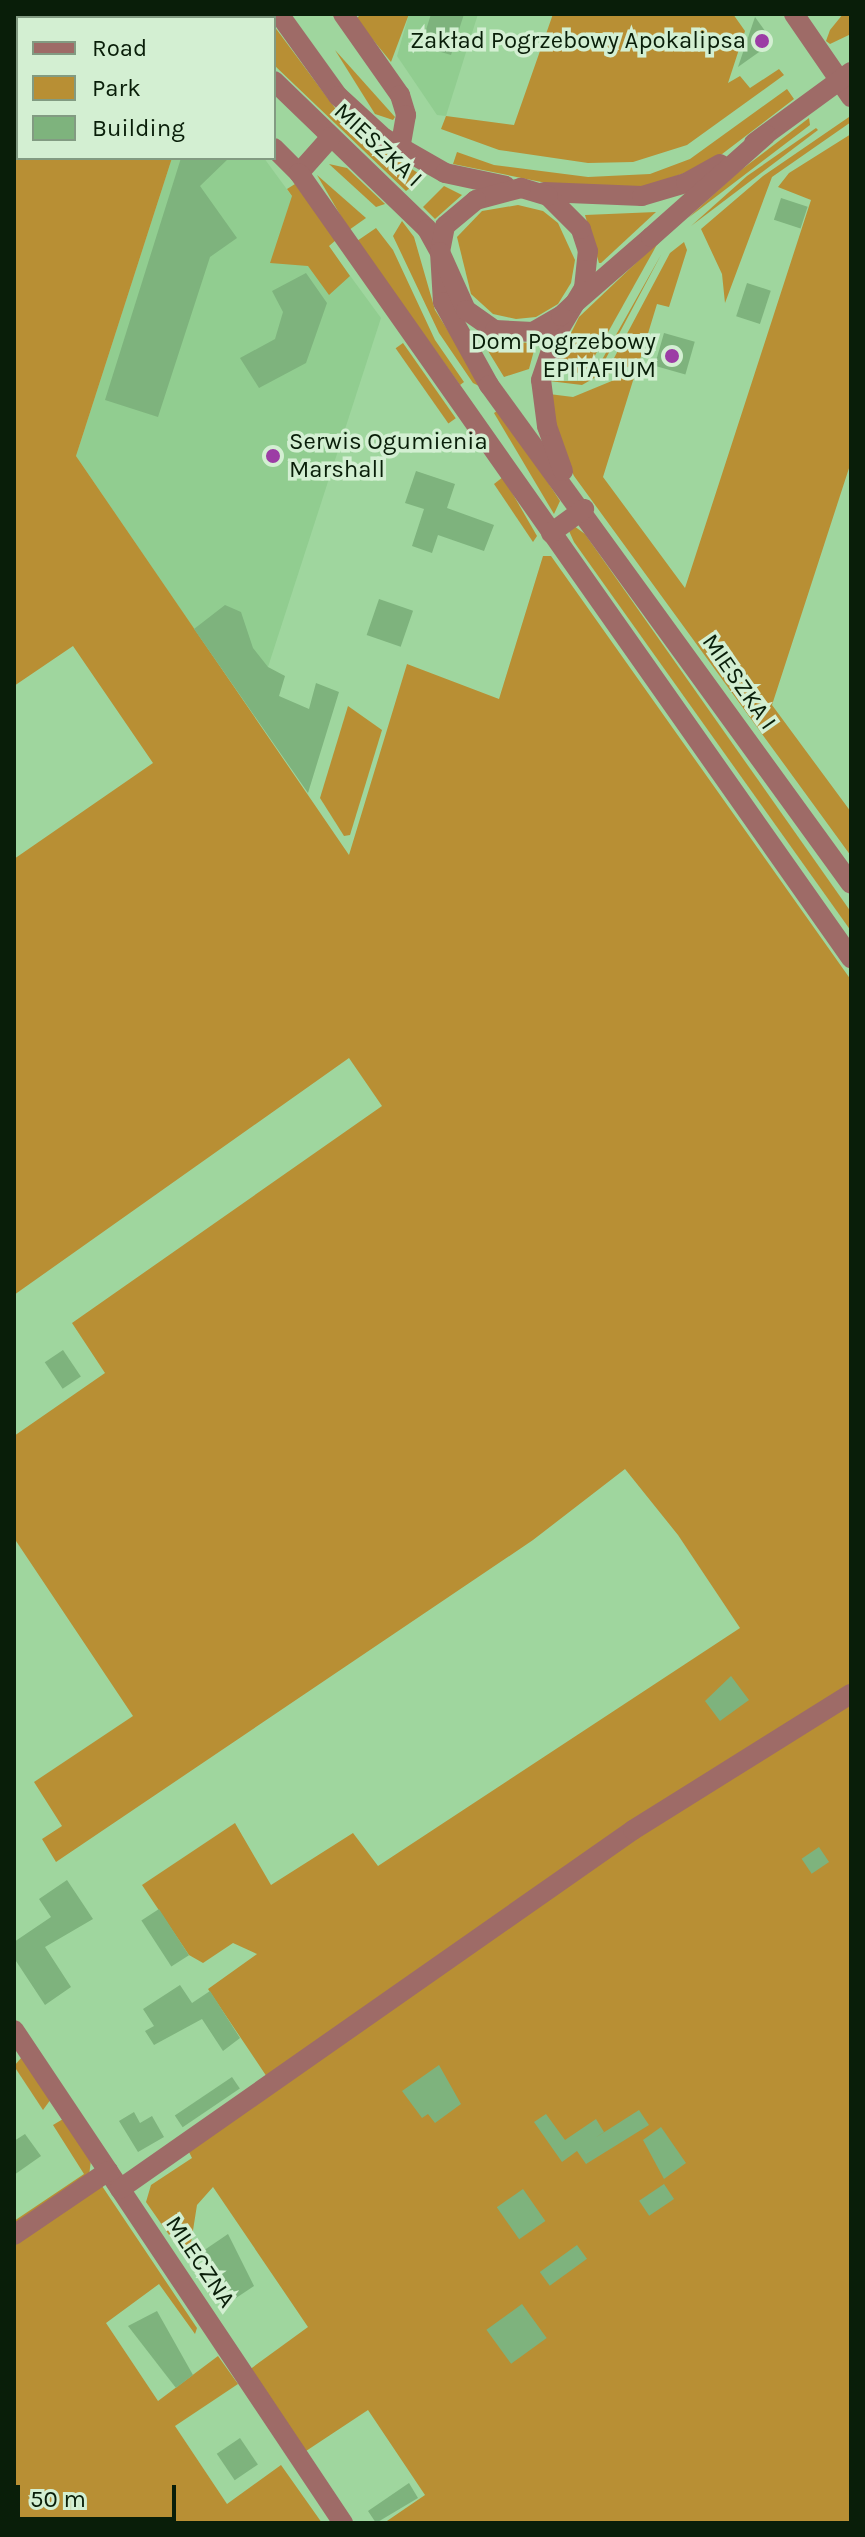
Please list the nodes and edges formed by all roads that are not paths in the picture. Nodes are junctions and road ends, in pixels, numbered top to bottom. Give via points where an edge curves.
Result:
1 (279, 14) edge
2 (343, 14) edge
3 (794, 14) edge
4 (276, 83) edge
5 (847, 83) edge
6 (766, 135) junction
7 (331, 137) junction
8 (400, 149) junction
9 (276, 150) edge
10 (299, 173) junction
11 (529, 190) junction
12 (440, 252) junction
13 (575, 303) junction
14 (584, 509) junction
15 (551, 533) junction
16 (851, 884) edge
17 (851, 958) edge
18 (851, 1694) edge
19 (14, 2030) edge
20 (108, 2171) junction
21 (120, 2189) junction
22 (14, 2235) edge
23 (343, 2523) edge

1 - 8 street, MIESZKA I via 338,96
2 - 8 street via 400,95 406,115
3 - 5 street
4 - 7 street, MIESZKA I
5 - 6 street
6 - 11 street, MIESZKA I via 711,170 658,193 619,199
6 - 13 street
7 - 10 street
7 - 12 street, MIESZKA I via 420,221
8 - 11 street, MIESZKA I via 445,173
9 - 10 street
10 - 15 street
11 - 12 street via 501,190 462,209 445,226
11 - 13 street via 558,203 581,229 587,274
12 - 13 street via 458,299 472,316 495,330 533,332
12 - 14 street via 440,288 454,326 500,401
13 - 14 street via 546,358 541,380 553,447
14 - 15 street
14 - 16 street, MIESZKA I
15 - 17 street
18 - 21 street via 633,1830
19 - 20 street, MLECZNA
20 - 21 street, MLECZNA
20 - 22 street
21 - 23 street, MLECZNA

